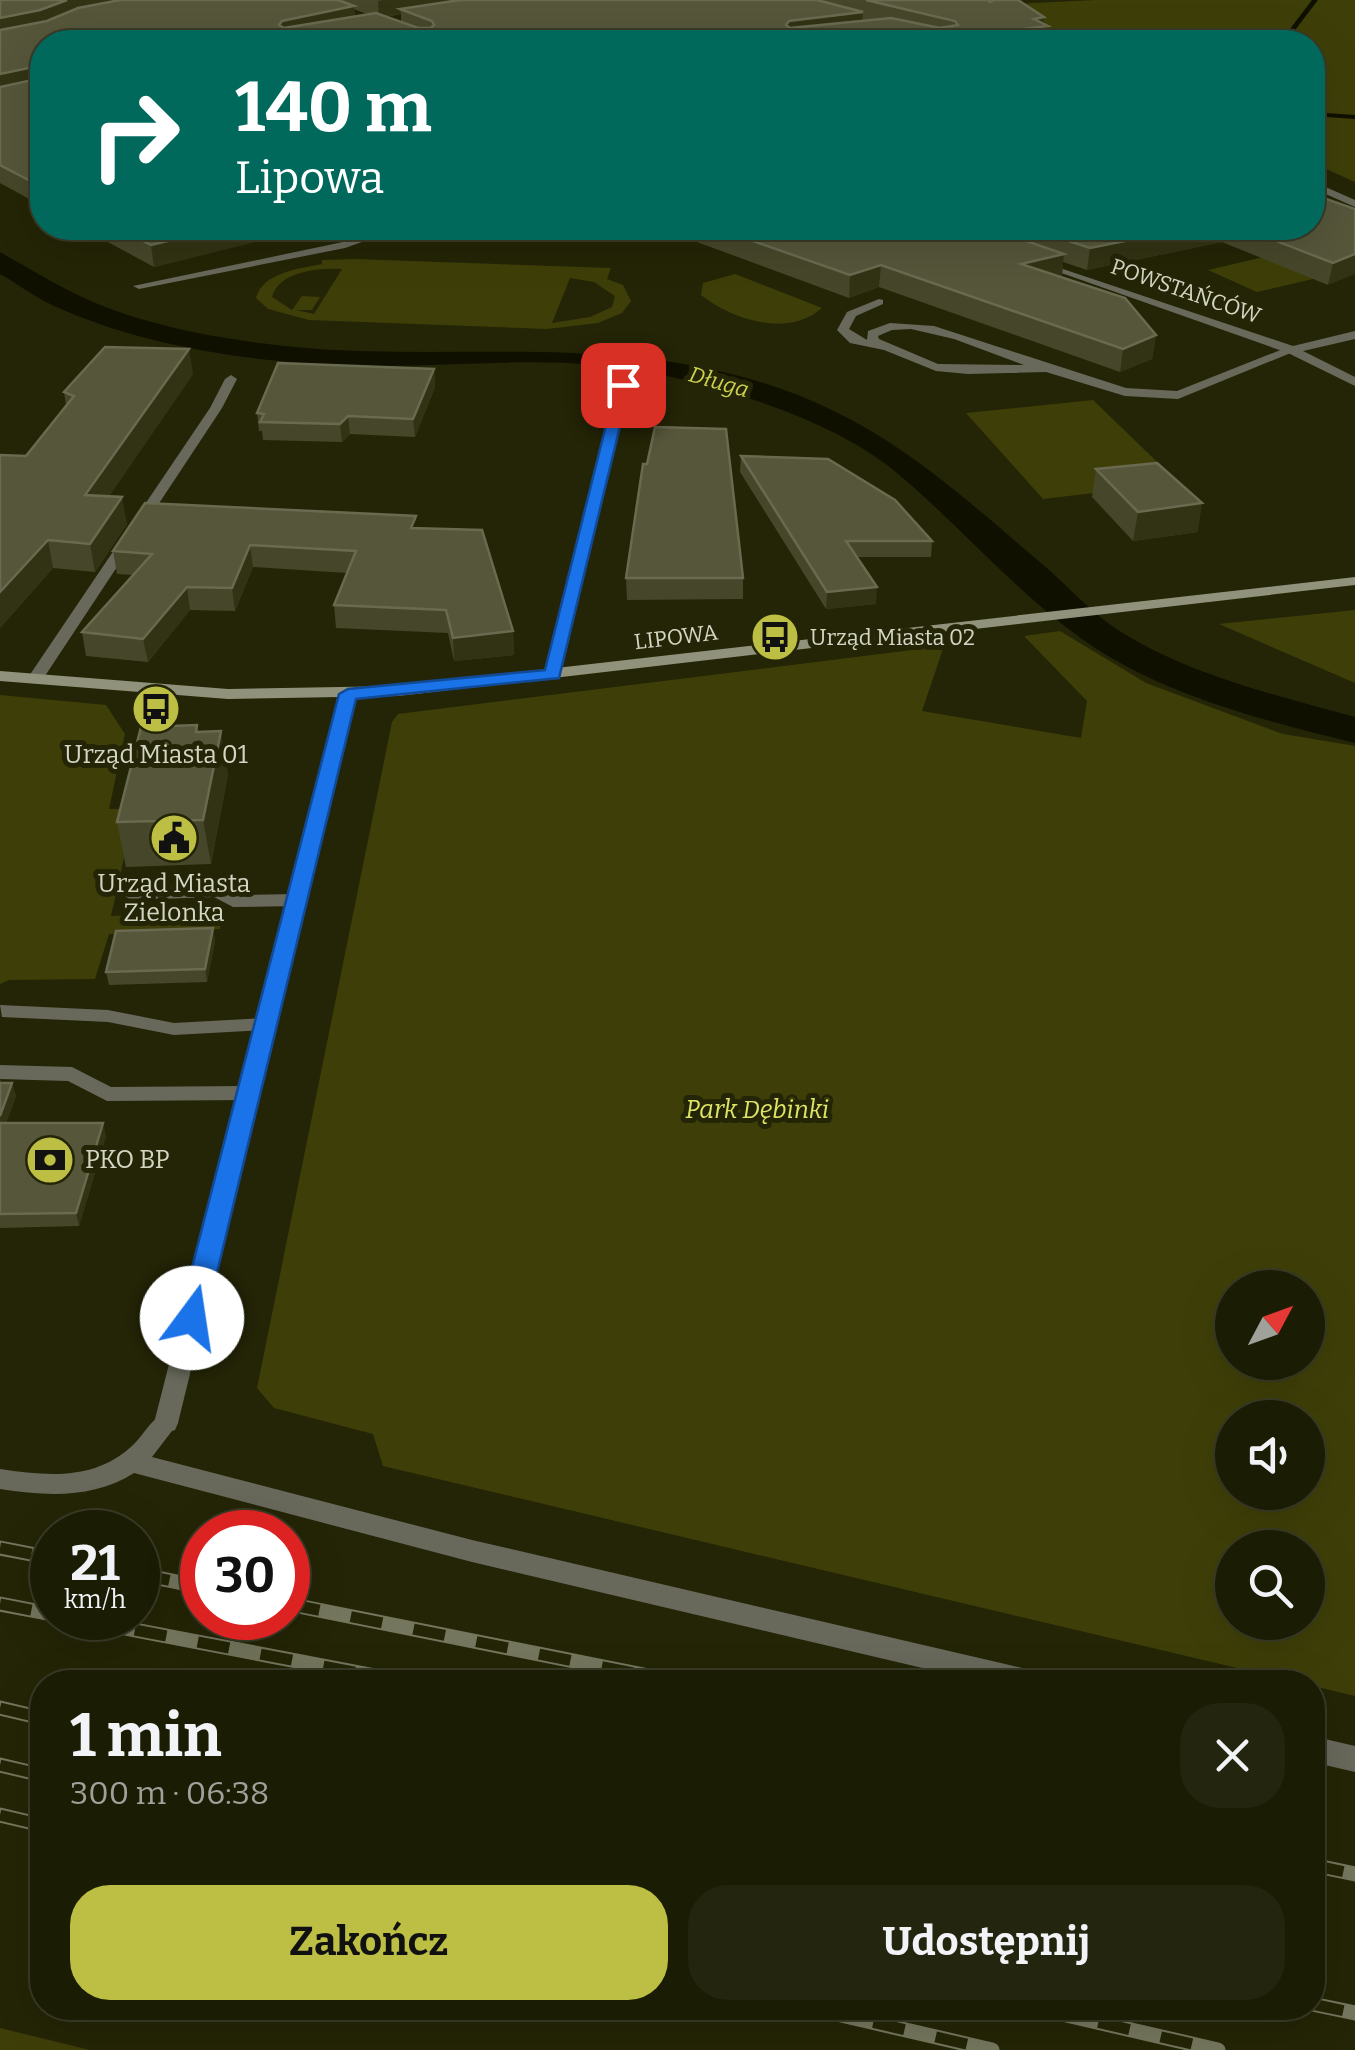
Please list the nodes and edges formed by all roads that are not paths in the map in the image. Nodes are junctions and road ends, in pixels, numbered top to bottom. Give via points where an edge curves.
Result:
1 (1325, 190) edge
2 (1331, 193) junction
3 (1325, 194) edge
4 (1355, 204) edge
5 (361, 240) edge
6 (1020, 255) edge
7 (139, 286) dead end
8 (879, 302) dead end
9 (1355, 335) edge
10 (883, 347) junction
11 (1292, 350) junction
12 (1048, 368) junction
13 (231, 380) dead end
14 (1355, 382) edge
15 (623, 385) dead end
16 (1355, 581) edge
17 (553, 674) junction
18 (0, 676) edge
19 (36, 679) junction
20 (348, 694) junction
21 (131, 894) dead end
22 (296, 900) junction
23 (2, 1012) edge
24 (266, 1024) junction
25 (0, 1072) edge
26 (248, 1093) junction
27 (132, 1462) junction
28 (0, 1479) edge
29 (980, 1670) edge
30 (1325, 1752) edge
31 (1355, 1759) edge

1 - 2 street
2 - 3 street
2 - 4 street
5 - 7 street
6 - 11 street, POWSTAŃCÓW
8 - 10 street via 851,314 843,330
9 - 11 street
10 - 12 street via 936,367
10 - 12 street via 873,341 880,329 923,326
11 - 12 street via 1178,396 1125,392
11 - 14 street, POWSTAŃCÓW
13 - 19 street
15 - 17 street
16 - 17 street, LIPOWA
17 - 20 street, LIPOWA
18 - 19 street, LIPOWA
19 - 20 street, LIPOWA via 228,694
20 - 22 street
21 - 22 street via 218,890 232,901
22 - 24 street
23 - 24 street via 108,1016 174,1030
24 - 26 street
25 - 26 street via 72,1074 107,1094
26 - 27 street via 166,1423
27 - 28 street via 82,1484 42,1487
27 - 29 street
30 - 31 street

